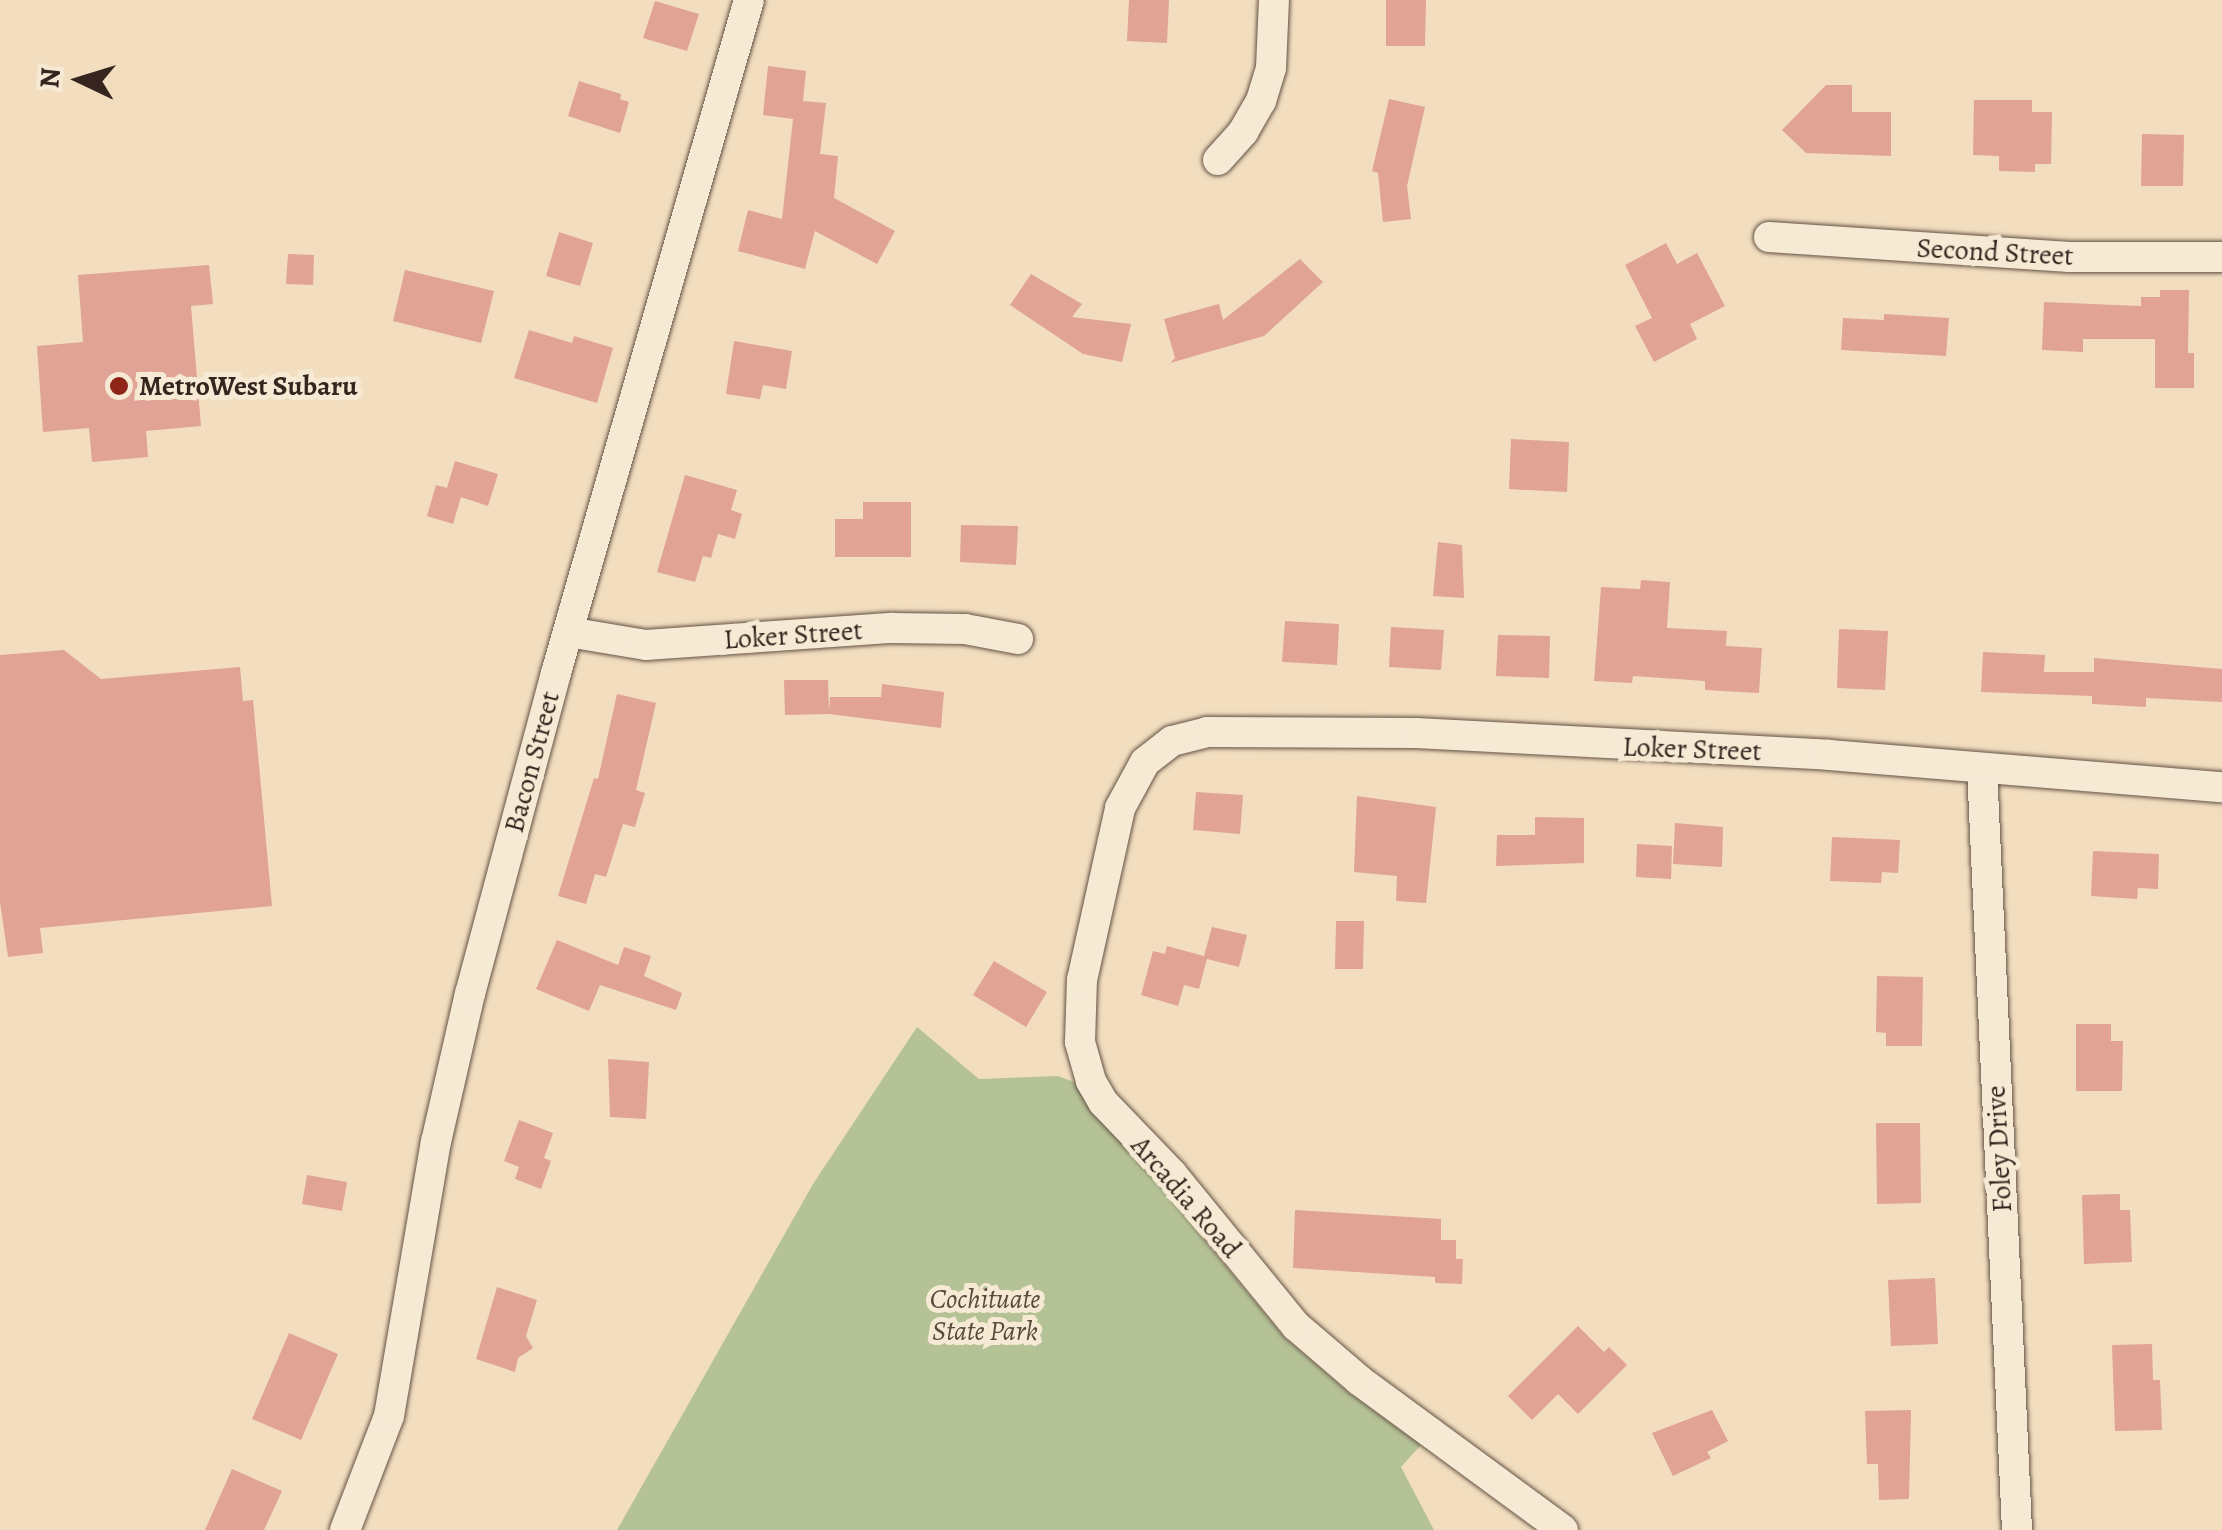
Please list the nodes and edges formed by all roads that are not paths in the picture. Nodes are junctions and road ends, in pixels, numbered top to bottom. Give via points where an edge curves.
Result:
1 (749, 0) edge
2 (1274, 0) edge
3 (1218, 160) dead end
4 (1769, 237) dead end
5 (2222, 257) edge
6 (568, 632) junction
7 (1018, 639) dead end
8 (1164, 746) joint
9 (1982, 768) junction
10 (2222, 787) edge
11 (345, 1530) edge
12 (1563, 1530) edge
13 (2016, 1530) edge

1 - 6 street, Bacon Street
2 - 3 street via 1271,68 1261,101
4 - 5 street, Second Street via 2069,257
6 - 7 street, Loker Street via 646,645 892,628
6 - 11 street, Bacon Street via 458,1042 388,1416
8 - 9 street, Loker Street via 1223,731 1416,733
8 - 12 street, Arcadia Road via 1126,792 1086,957 1079,1023 1092,1081 1296,1326
9 - 10 street, Loker Street
9 - 13 street, Foley Drive

